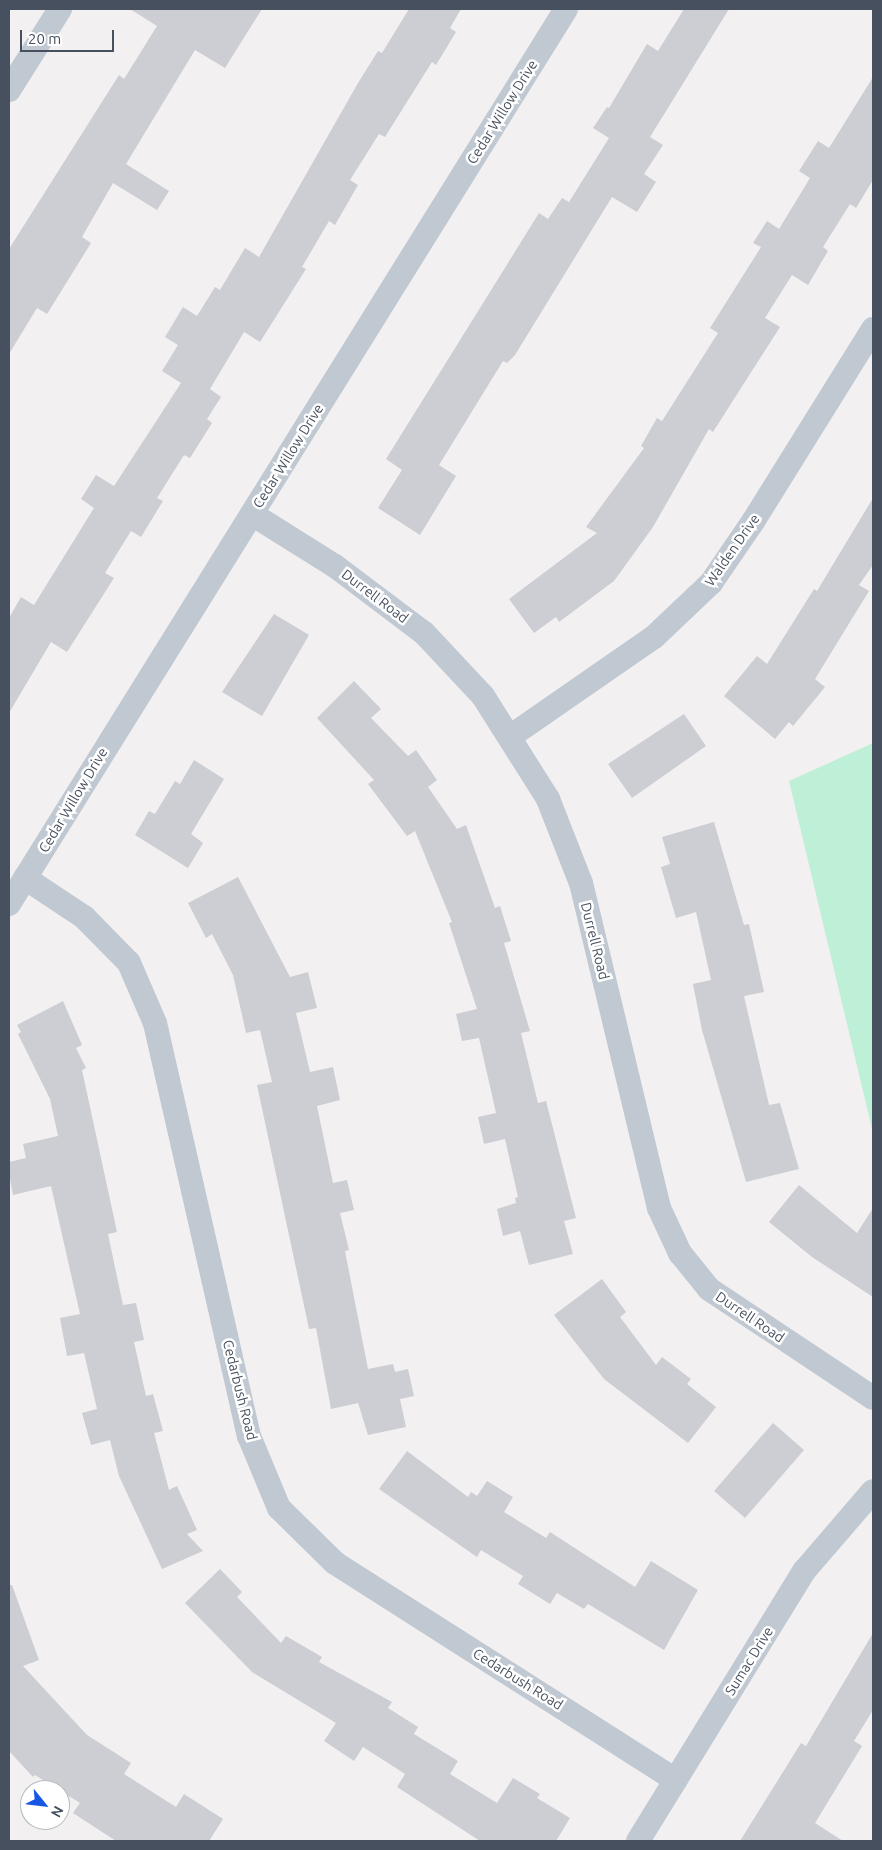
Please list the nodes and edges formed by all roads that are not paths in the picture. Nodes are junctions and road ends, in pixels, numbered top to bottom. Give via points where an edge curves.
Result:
1 (60, 9) edge
2 (566, 9) edge
3 (9, 90) edge
4 (873, 329) edge
5 (252, 514) junction
6 (511, 736) junction
7 (25, 878) junction
8 (9, 904) edge
9 (873, 1398) edge
10 (873, 1490) edge
11 (676, 1780) junction
12 (638, 1841) edge

1 - 3 street
2 - 5 street, Cedar Willow Drive
4 - 6 street, Walden Drive via 711,583 654,637
5 - 6 street, Durrell Road via 335,566 424,633 483,696
5 - 7 street, Cedar Willow Drive
6 - 9 street, Durrell Road via 548,799 581,883 655,1191 680,1253 708,1289
7 - 8 street, Cedar Willow Drive
7 - 11 street, Cedarbush Road via 84,917 129,963 155,1023 249,1436 280,1508 335,1563
10 - 11 street, Sumac Drive via 805,1570
11 - 12 street, Sumac Drive

